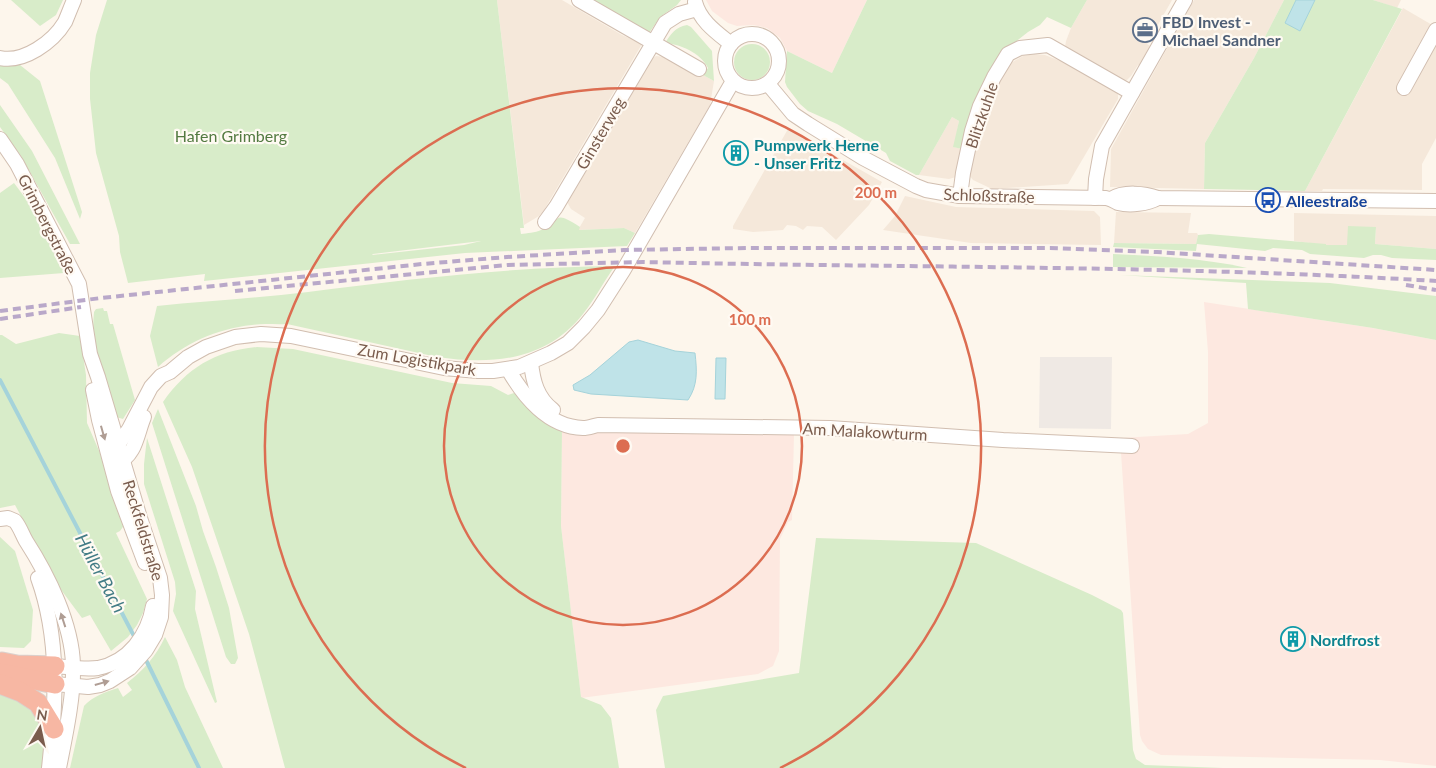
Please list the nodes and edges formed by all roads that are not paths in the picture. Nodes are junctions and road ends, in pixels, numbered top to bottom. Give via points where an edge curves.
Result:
1 (74, 0) edge
2 (579, 0) edge
3 (1185, 0) edge
4 (696, 4) edge
5 (1436, 30) edge
6 (653, 42) junction
7 (731, 44) junction
8 (0, 58) edge
9 (699, 68) dead end
10 (733, 81) junction
11 (768, 84) junction
12 (1404, 88) dead end
13 (1132, 93) junction
14 (0, 139) edge
15 (960, 196) junction
16 (1095, 198) junction
17 (1436, 201) edge
18 (545, 222) dead end
19 (84, 314) joint
20 (531, 363) junction
21 (508, 370) junction
22 (598, 425) junction
23 (1132, 446) dead end
24 (116, 457) junction
25 (0, 519) edge
26 (0, 662) edge
27 (0, 673) edge
28 (64, 676) junction
29 (0, 684) edge
30 (54, 729) junction
31 (49, 768) edge
32 (59, 768) edge

1 - 8 street via 64,23 42,47 20,58
2 - 6 street
3 - 13 street
4 - 6 street, Ginsterweg via 665,23
4 - 7 street via 711,28
5 - 12 street
6 - 9 street
6 - 18 street, Ginsterweg
7 - 10 street via 725,63
7 - 11 street via 750,34 764,36 775,46 779,66
10 - 11 street via 739,86 754,89
10 - 20 street, Zum Logistikpark via 598,310 568,343
11 - 15 street, Schloßstraße via 793,114 839,144 916,186 938,194
13 - 15 street, Blitzkuhle via 1048,45 1020,48 1008,54 980,106
13 - 16 street via 1102,146
14 - 19 street, Grimbergstraße via 21,172 79,284
15 - 16 street, Schloßstraße
16 - 17 street, Schloßstraße via 1130,204 1158,198
19 - 24 street, Reckfeldstraße via 90,354
20 - 21 street, Zum Logistikpark
20 - 22 street, Am Malakowturm via 539,396 546,404 569,418
21 - 22 street, Am Malakowturm via 530,402 544,413 559,422 583,428
21 - 24 street, Zum Logistikpark via 463,370 309,339 260,334 235,337 206,347 161,376 151,387 137,423 130,429
22 - 23 street, Am Malakowturm via 830,428
24 - 28 street, Reckfeldstraße via 160,578 162,608 146,650 127,662 118,677 88,687
25 - 28 street via 15,521 25,539 44,594
26 - 28 highway
27 - 28 highway
28 - 30 street
28 - 32 street via 65,740
29 - 30 highway via 38,703
30 - 31 street

